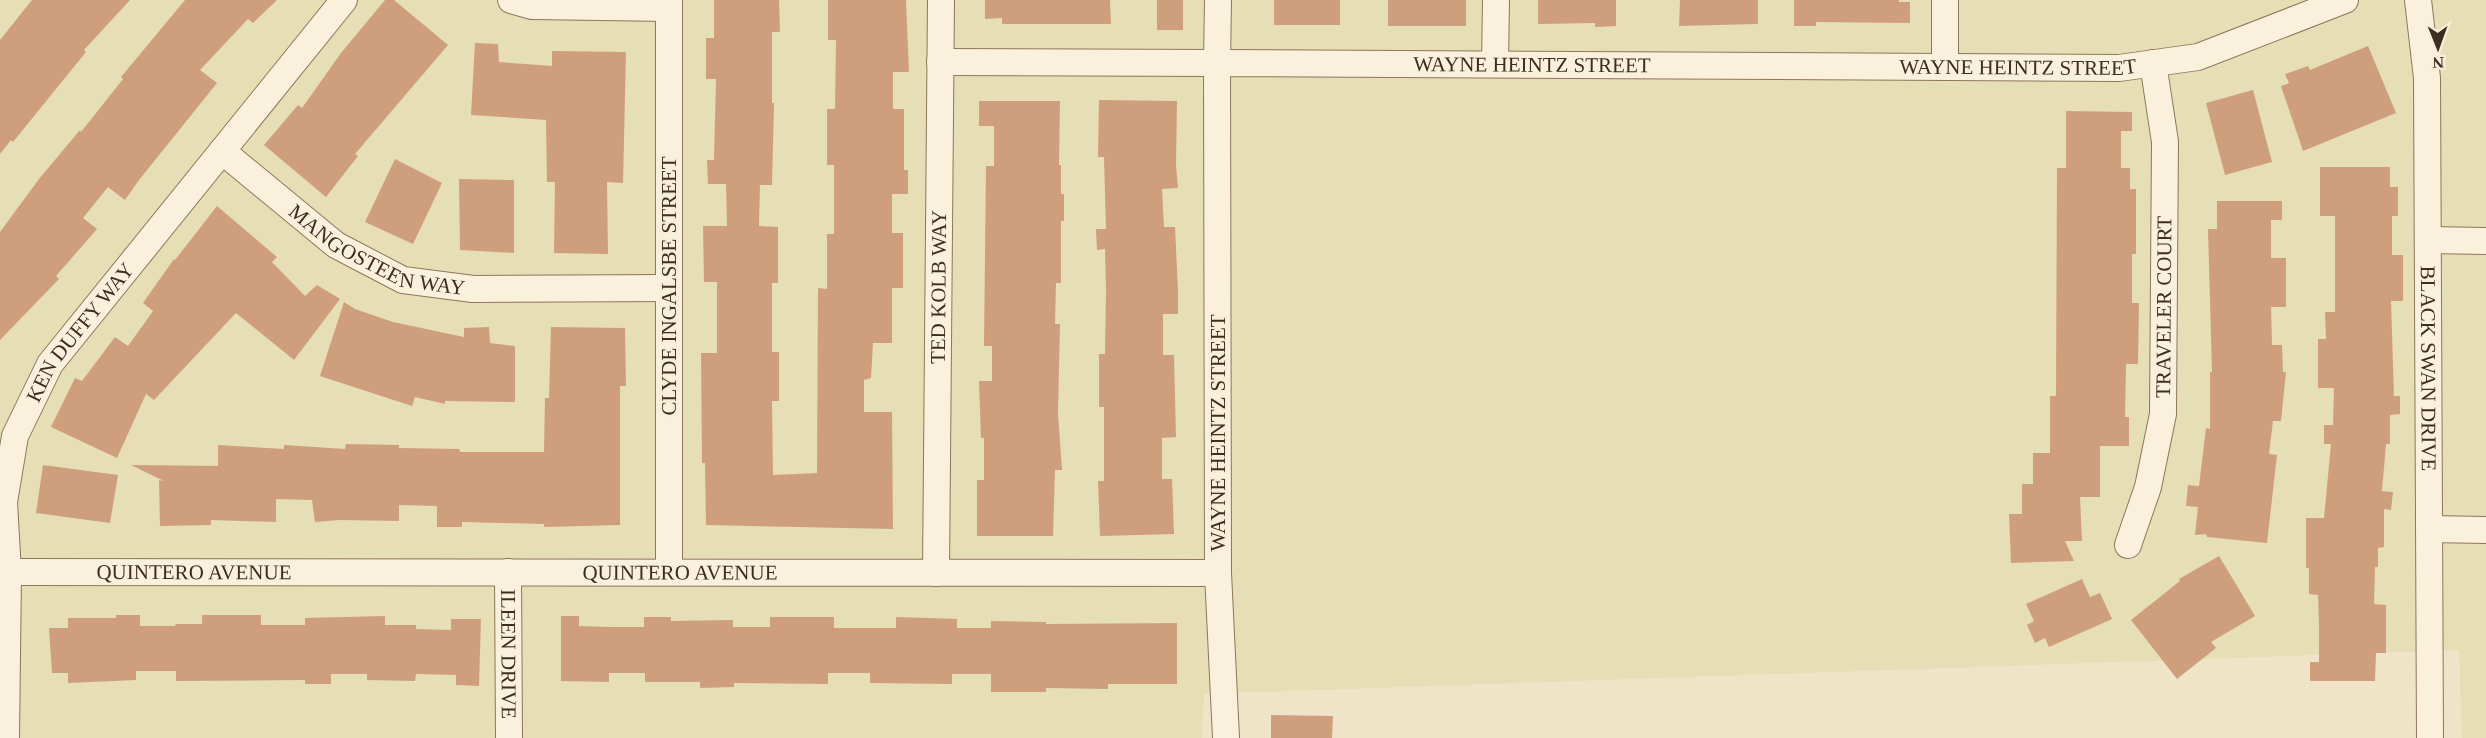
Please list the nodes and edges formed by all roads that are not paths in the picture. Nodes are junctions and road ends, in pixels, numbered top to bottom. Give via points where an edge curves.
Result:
1 (344, 0) edge
2 (511, 0) edge
3 (941, 0) edge
4 (1218, 0) edge
5 (1496, 0) edge
6 (1945, 0) edge
7 (2345, 0) edge
8 (2418, 0) edge
9 (669, 4) edge
10 (940, 62) junction
11 (1217, 63) junction
12 (2154, 63) junction
13 (1495, 64) junction
14 (1945, 67) junction
15 (222, 151) junction
16 (2428, 240) junction
17 (2486, 241) edge
18 (669, 288) junction
19 (2429, 529) junction
20 (2486, 530) edge
21 (2128, 545) dead end
22 (4, 572) edge
23 (508, 572) junction
24 (669, 572) junction
25 (936, 573) junction
26 (1218, 573) junction
27 (1226, 726) edge
28 (6, 738) edge
29 (509, 738) edge
30 (2430, 738) edge

1 - 15 street, KEN DUFFY WAY
2 - 9 street via 532,6
3 - 10 street, TED KOLB WAY
4 - 11 street
5 - 13 street
6 - 14 street
7 - 12 street, WAYNE HEINTZ STREET via 2198,57
8 - 16 street, BLACK SWAN DRIVE via 2427,78
9 - 18 street, CLYDE INGALSBE STREET
10 - 11 street
10 - 25 street, TED KOLB WAY
11 - 13 street, WAYNE HEINTZ STREET
11 - 26 street, WAYNE HEINTZ STREET
12 - 14 street, WAYNE HEINTZ STREET via 2119,68
12 - 21 street, TRAVELER COURT via 2165,142 2163,414 2148,488
13 - 14 street, WAYNE HEINTZ STREET
15 - 18 street, MANGOSTEEN WAY via 336,245 403,280 473,290
15 - 22 street, KEN DUFFY WAY via 50,364 15,436 4,502
16 - 17 street
16 - 19 street, BLACK SWAN DRIVE
18 - 24 street, CLYDE INGALSBE STREET
19 - 20 street
19 - 30 street, BLACK SWAN DRIVE
22 - 23 street, QUINTERO AVENUE
22 - 28 street, KEN DUFFY WAY
23 - 24 street, QUINTERO AVENUE
23 - 29 street, ILEEN DRIVE
24 - 25 street, QUINTERO AVENUE
25 - 26 street, QUINTERO AVENUE
26 - 27 street

